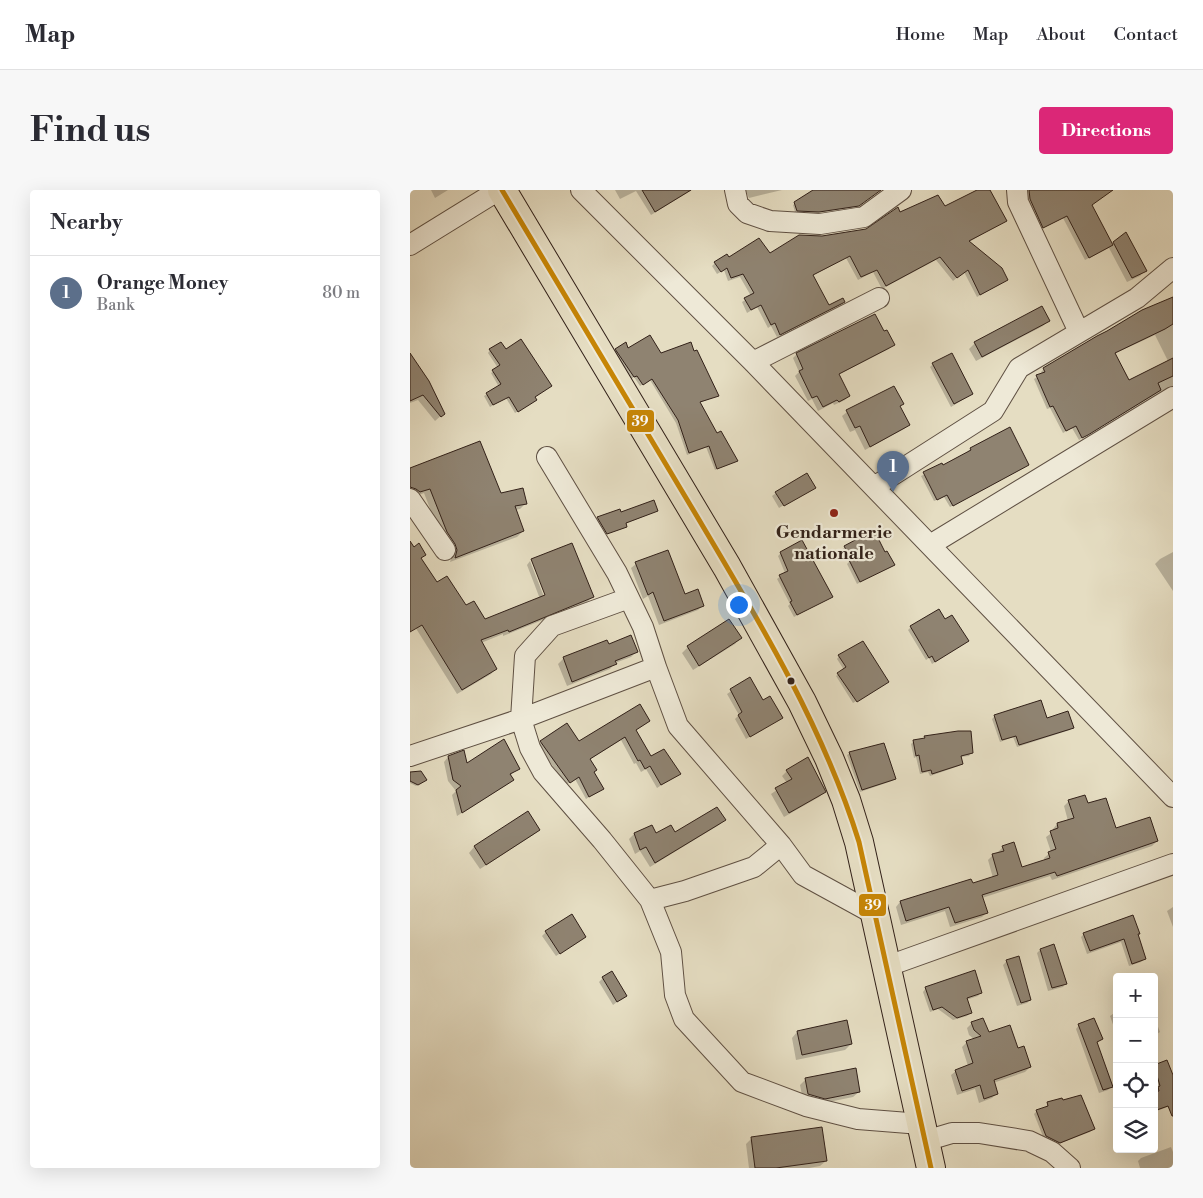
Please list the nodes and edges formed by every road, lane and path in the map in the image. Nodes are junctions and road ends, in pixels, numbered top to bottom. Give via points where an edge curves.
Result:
1 (501, 190) edge
2 (580, 190) edge
3 (735, 190) edge
4 (901, 190) edge
5 (1016, 190) edge
6 (410, 245) edge
7 (1173, 268) edge
8 (879, 298) dead end
9 (1080, 332) junction
10 (754, 362) junction
11 (1173, 398) edge
12 (546, 457) dead end
13 (874, 487) junction
14 (410, 500) edge
15 (930, 545) junction
16 (445, 550) dead end
17 (629, 598) junction
18 (656, 667) junction
19 (521, 719) junction
20 (410, 756) edge
21 (1173, 797) edge
22 (781, 845) junction
23 (1173, 864) edge
24 (650, 900) junction
25 (876, 915) junction
26 (888, 966) junction
27 (923, 1132) junction
28 (931, 1168) edge
29 (1070, 1168) edge

1 - 6 street
1 - 25 highway via 727,567 802,702 846,800 860,842
2 - 10 street
3 - 4 street via 738,204 747,213 770,221 820,224 864,217
5 - 9 street via 1018,202
7 - 9 street via 1137,298
8 - 10 street
9 - 13 street via 1019,368 992,411
10 - 13 street
11 - 15 street
12 - 17 street
13 - 15 street
14 - 16 street
15 - 21 street
17 - 18 street
17 - 19 street via 552,626 525,656
18 - 19 street
18 - 22 street via 678,726
19 - 20 street
19 - 24 street via 542,772
22 - 24 street via 754,867
22 - 25 street via 803,875
23 - 26 street
24 - 27 street via 671,952 675,995 684,1019 742,1082 806,1106
25 - 26 highway
26 - 27 highway
27 - 28 highway
27 - 29 street via 979,1133 1029,1141 1052,1152

